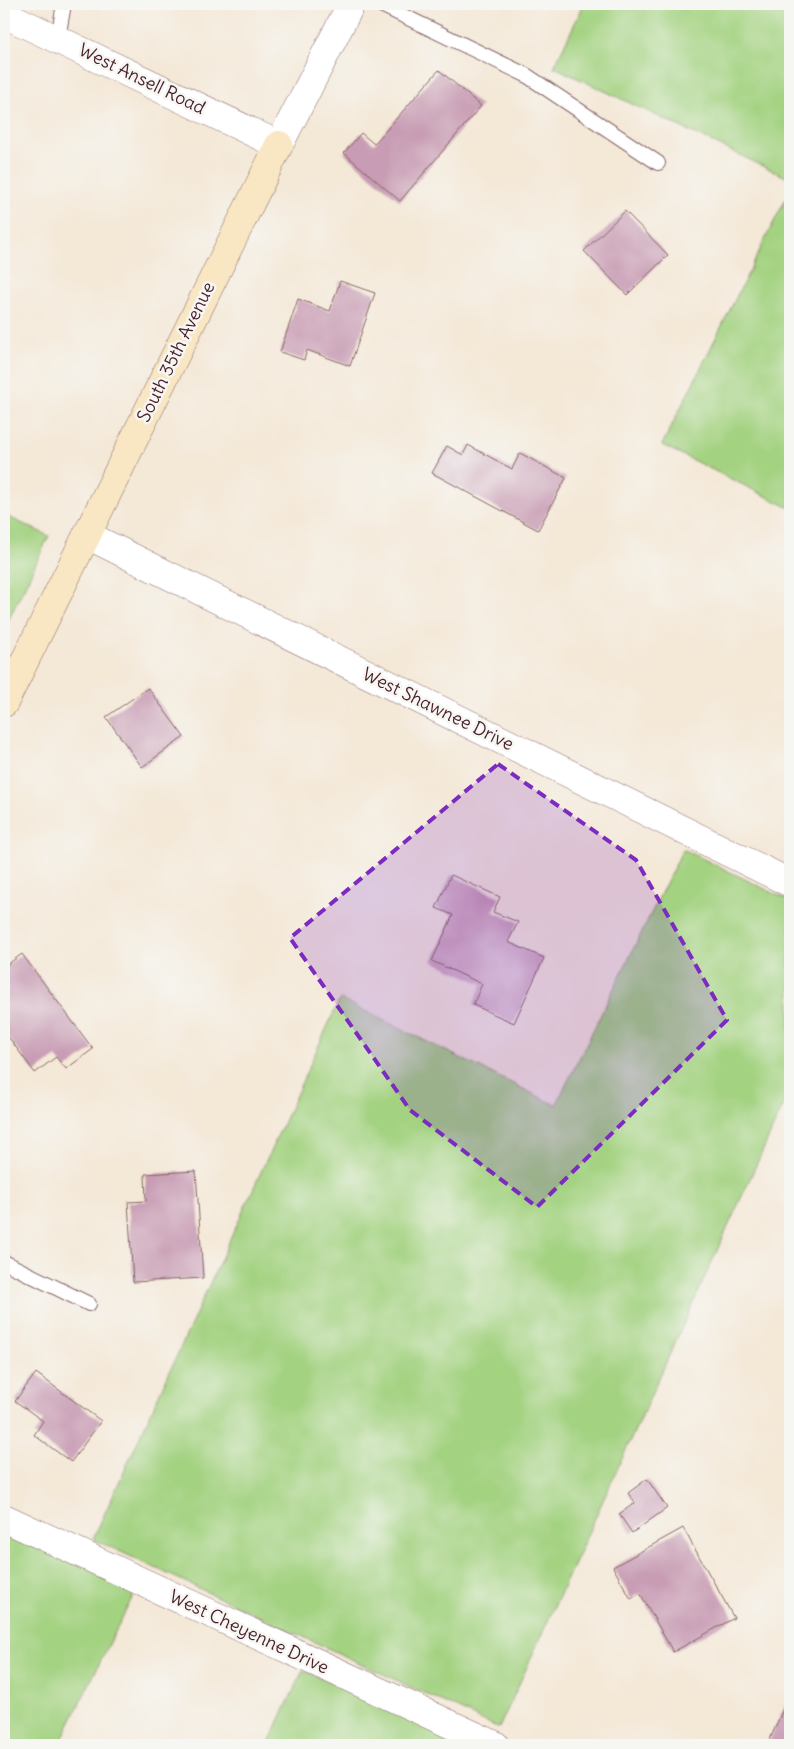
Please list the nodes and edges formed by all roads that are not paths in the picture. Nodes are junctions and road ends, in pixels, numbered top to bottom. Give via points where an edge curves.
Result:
1 (64, 4) edge
2 (351, 4) edge
3 (379, 4) edge
4 (4, 14) edge
5 (58, 38) junction
6 (279, 145) junction
7 (658, 163) dead end
8 (86, 535) junction
9 (4, 703) edge
10 (790, 883) edge
11 (4, 1262) edge
12 (89, 1304) dead end
13 (4, 1518) edge
14 (495, 1745) edge

1 - 5 lane
2 - 6 street, South 35th Avenue
3 - 7 lane via 526,75
4 - 5 street, West Ansell Road
5 - 6 street, West Ansell Road
6 - 8 street, South 35th Avenue
8 - 9 street, South 35th Avenue
8 - 10 street, West Shawnee Drive
11 - 12 lane
13 - 14 street, West Cheyenne Drive

